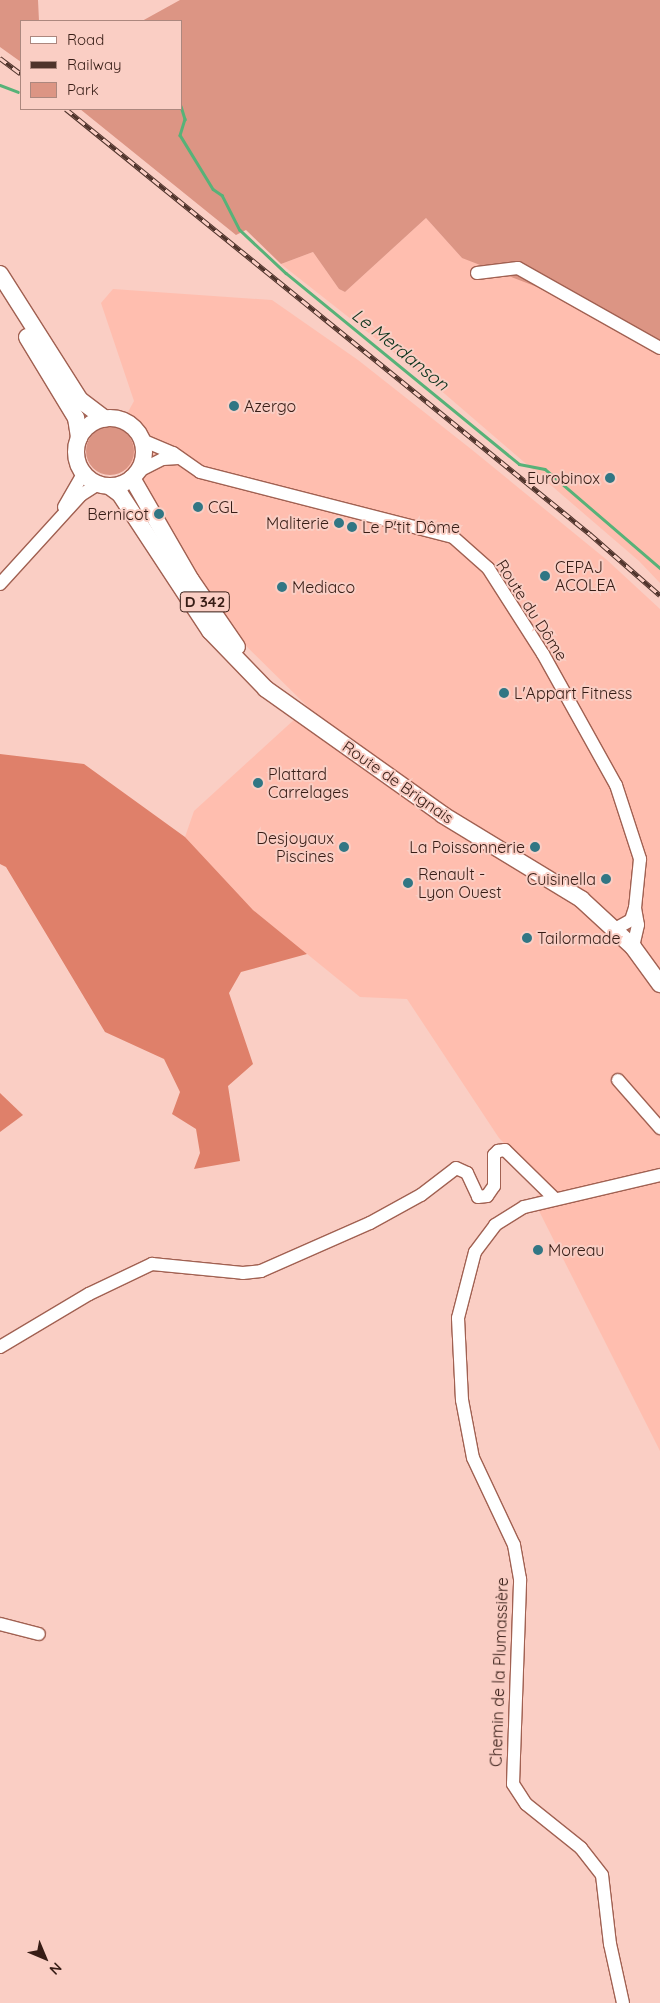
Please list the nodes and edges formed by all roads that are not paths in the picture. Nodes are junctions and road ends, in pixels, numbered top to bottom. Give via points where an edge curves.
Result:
1 (477, 273) dead end
2 (0, 274) edge
3 (0, 292) edge
4 (660, 348) edge
5 (105, 418) junction
6 (79, 438) junction
7 (142, 440) junction
8 (181, 459) junction
9 (83, 474) junction
10 (136, 475) junction
11 (103, 485) junction
12 (52, 528) junction
13 (0, 584) edge
14 (298, 710) junction
15 (635, 908) junction
16 (614, 929) junction
17 (633, 947) junction
18 (660, 984) edge
19 (618, 1080) dead end
20 (660, 1128) edge
21 (660, 1175) edge
22 (555, 1199) junction
23 (0, 1347) edge
24 (0, 1624) edge
25 (39, 1634) dead end
26 (623, 2003) edge

1 - 4 street via 518,268
2 - 5 main road via 80,400
3 - 6 main road via 76,418
5 - 6 main road via 90,424
5 - 7 main road via 129,424
6 - 9 main road via 76,452
7 - 8 street, Route du Dôme
7 - 10 main road via 144,450
8 - 10 street via 163,458
8 - 15 street, Route du Dôme via 200,472 453,537 488,568 543,654 616,785 640,859
9 - 11 main road
9 - 12 street
10 - 11 main road
10 - 14 main road, Route de Brignais / D 342 via 219,624
11 - 12 street via 82,495
11 - 14 main road, Route de Brignais / D 342 via 120,494 210,632 266,689
12 - 13 street
14 - 16 main road, Route de Brignais / D 342 via 443,815 580,899
15 - 16 street via 632,920
15 - 17 street, Route du Dôme via 638,925
16 - 17 main road, Route de Brignais / D 342
17 - 18 main road, Route de Brignais / D 342
19 - 20 street
21 - 22 street, Chemin de la Plumassière
22 - 23 street via 505,1150 498,1151 494,1155 494,1186 487,1196 478,1197 467,1173 456,1168 421,1195 370,1223 261,1271 243,1273 152,1264 89,1294
22 - 26 street, Chemin de la Plumassière via 508,1216 495,1225 476,1252 458,1318 462,1400 473,1458 514,1546 520,1579 513,1784 526,1804 581,1848 602,1875 610,1944
24 - 25 street

